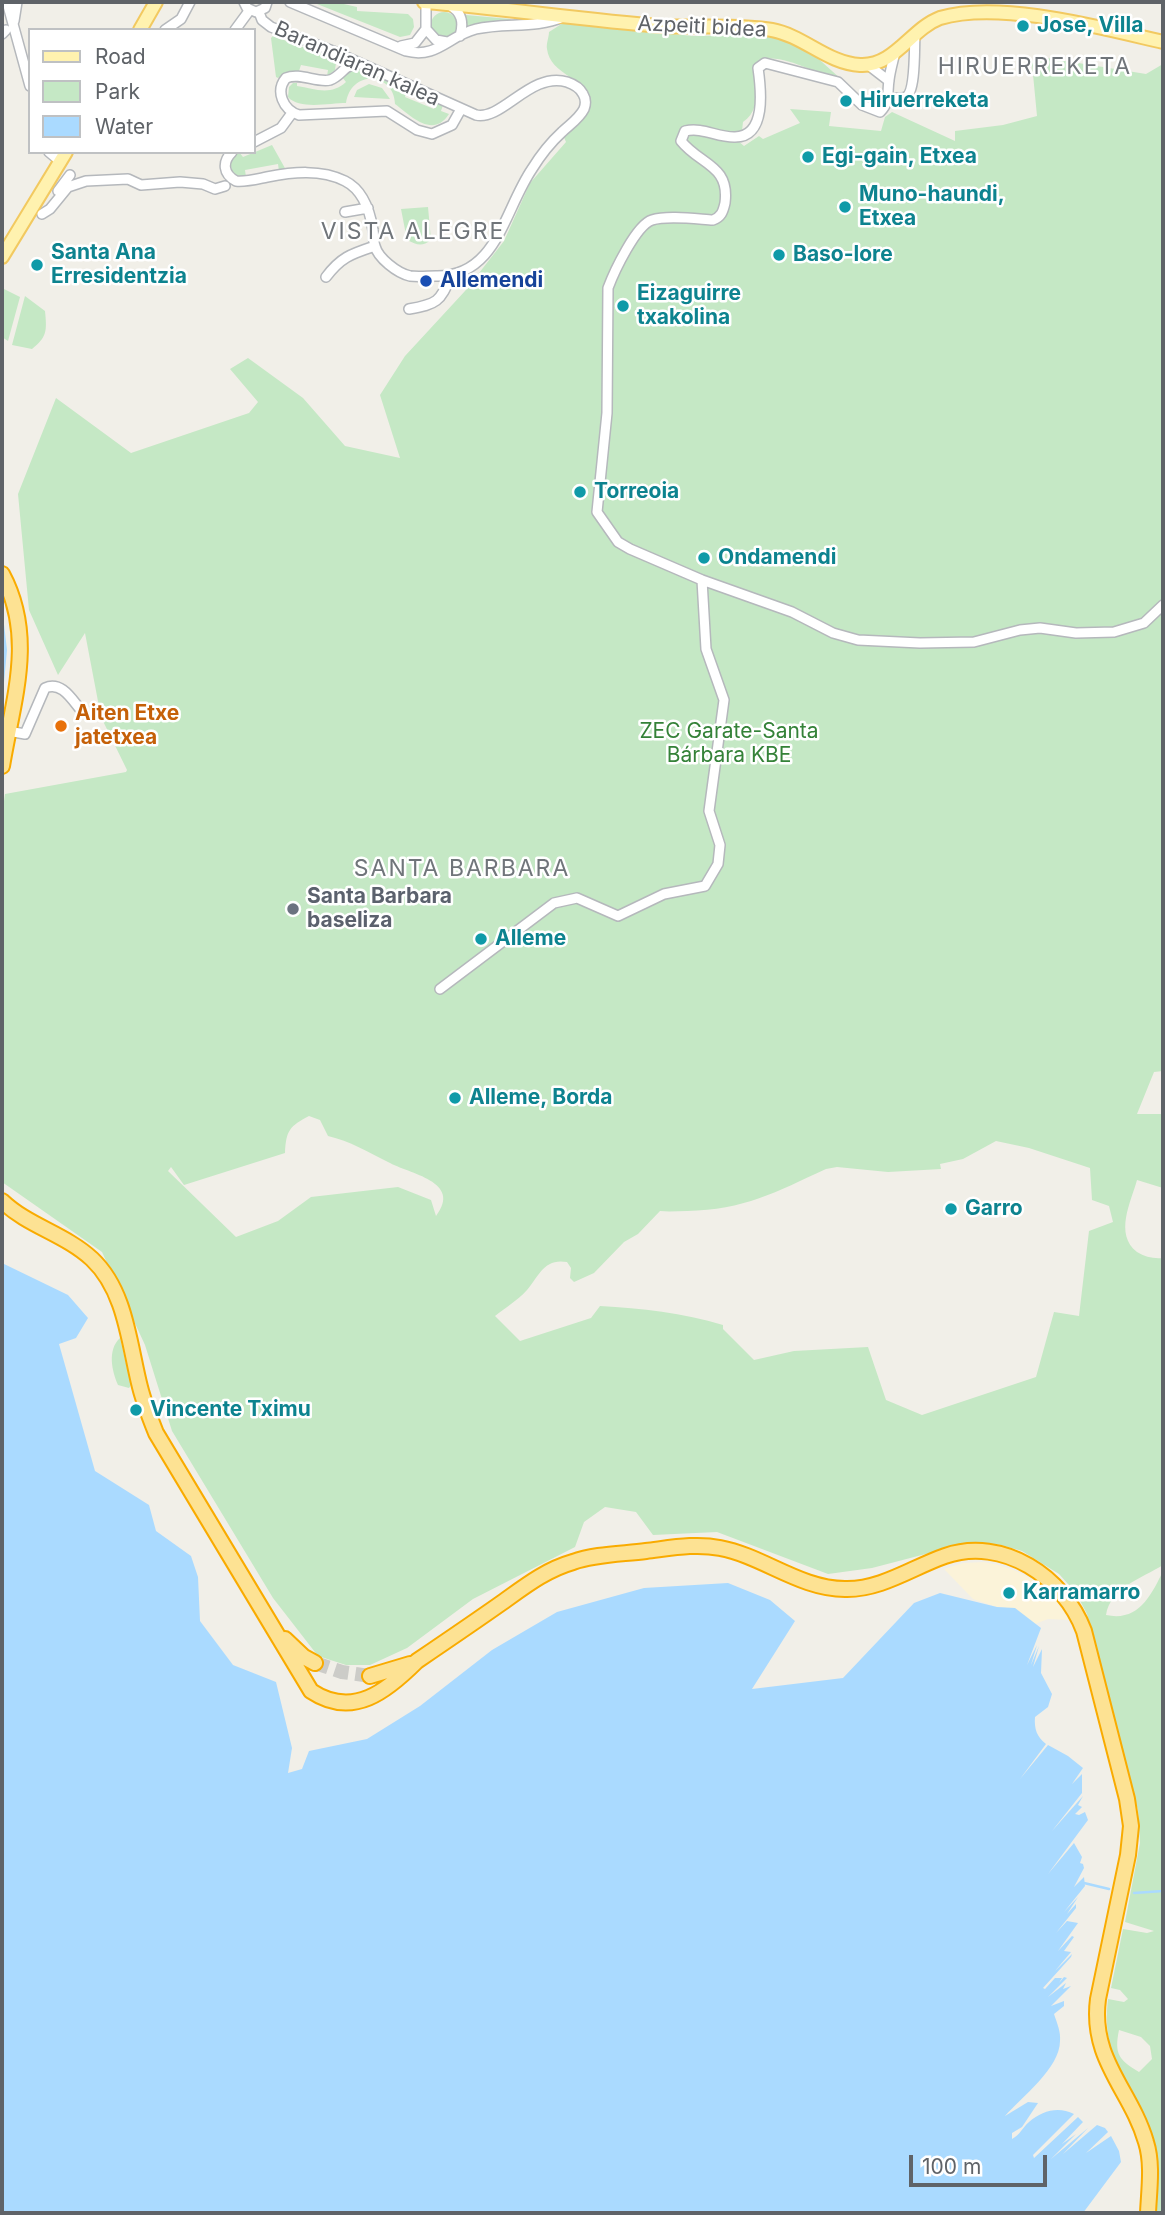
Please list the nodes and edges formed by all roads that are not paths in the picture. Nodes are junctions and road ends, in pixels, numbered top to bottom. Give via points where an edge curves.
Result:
1 (7, 2) edge
2 (16, 2) edge
3 (156, 2) edge
4 (190, 2) edge
5 (267, 2) edge
6 (290, 2) edge
7 (425, 2) edge
8 (446, 4) edge
9 (251, 8) edge
10 (563, 17) junction
11 (141, 28) edge
12 (168, 28) edge
13 (236, 28) edge
14 (7, 29) edge
15 (426, 29) junction
16 (915, 35) junction
17 (460, 36) junction
18 (447, 42) junction
19 (1163, 42) edge
20 (397, 46) junction
21 (333, 51) junction
22 (895, 52) junction
23 (359, 64) junction
24 (867, 64) junction
25 (341, 71) junction
26 (28, 81) edge
27 (889, 81) junction
28 (889, 98) junction
29 (461, 109) junction
30 (292, 113) junction
31 (256, 141) edge
32 (231, 154) edge
33 (64, 157) edge
34 (70, 175) dead end
35 (225, 186) dead end
36 (368, 208) junction
37 (37, 211) junction
38 (345, 212) dead end
39 (375, 246) junction
40 (2, 257) edge
41 (451, 276) junction
42 (326, 277) dead end
43 (410, 309) dead end
44 (2, 574) edge
45 (702, 580) junction
46 (1163, 605) edge
47 (80, 709) dead end
48 (8, 731) junction
49 (2, 766) edge
50 (440, 989) dead end
51 (2, 1201) edge
52 (271, 1626) junction
53 (417, 1661) junction
54 (315, 1663) tunnel mouth
55 (370, 1676) tunnel mouth
56 (1148, 2213) edge

1 - 2 street
1 - 14 street
2 - 14 street
3 - 11 main road
4 - 12 street via 181,19
5 - 9 street via 265,8
6 - 20 street
7 - 8 main road, Azpeiti bidea
7 - 15 street
8 - 10 main road, Azpeiti bidea
8 - 17 street via 461,17
9 - 13 street
9 - 21 street, Barandiaran kalea via 271,27
10 - 17 street via 546,24 481,28
10 - 24 main road, Azpeiti bidea via 776,30 847,63
14 - 26 street
15 - 18 street via 436,40
15 - 20 street via 415,43
16 - 19 main road via 941,17 962,12 1031,12
16 - 22 main road
16 - 28 street via 909,94
17 - 18 street
18 - 20 street via 426,53
21 - 23 street, Barandiaran kalea
21 - 25 street
22 - 24 main road
22 - 27 street
23 - 25 street
23 - 29 street, Barandiaran kalea
24 - 27 street
25 - 30 street via 327,80 286,78 281,93
27 - 28 street
28 - 45 street via 880,112 862,105 838,82 765,63 758,68 762,101 756,123 744,136 732,138 695,129 685,131 681,141 725,181 724,210 719,218 654,219 644,224 608,288 607,413 597,512 618,542
29 - 30 street via 452,125 432,134 417,131 387,111
29 - 41 street via 485,116 551,80 576,86 586,102 578,118 527,176 500,233 480,262
30 - 31 street via 279,130
32 - 36 street via 225,169 236,181 288,173 325,174 350,184
33 - 37 main road
34 - 37 street
35 - 37 street via 141,185 128,179 86,181 68,187 50,209
36 - 38 street
36 - 39 street
37 - 40 main road
39 - 41 street via 382,257 409,276
39 - 42 street via 348,254
41 - 43 street via 433,305
44 - 48 highway via 15,602 21,635
45 - 46 street via 858,640 974,642 1040,628 1114,632 1144,623
45 - 50 street via 706,649 724,700 709,811 719,855 705,886 664,894 618,916 577,898 554,904
47 - 48 street via 51,685 45,688 25,734
48 - 49 highway
51 - 52 highway via 91,1258 109,1280 156,1433
52 - 53 highway via 311,1691 333,1701 352,1703 373,1696
52 - 54 highway
53 - 55 highway
53 - 56 highway via 547,1571 576,1560 683,1547 719,1548 813,1584 846,1590 970,1551 985,1550 1041,1572 1068,1598 1083,1628 1129,1808 1129,1850 1097,2022 1104,2058 1147,2143

